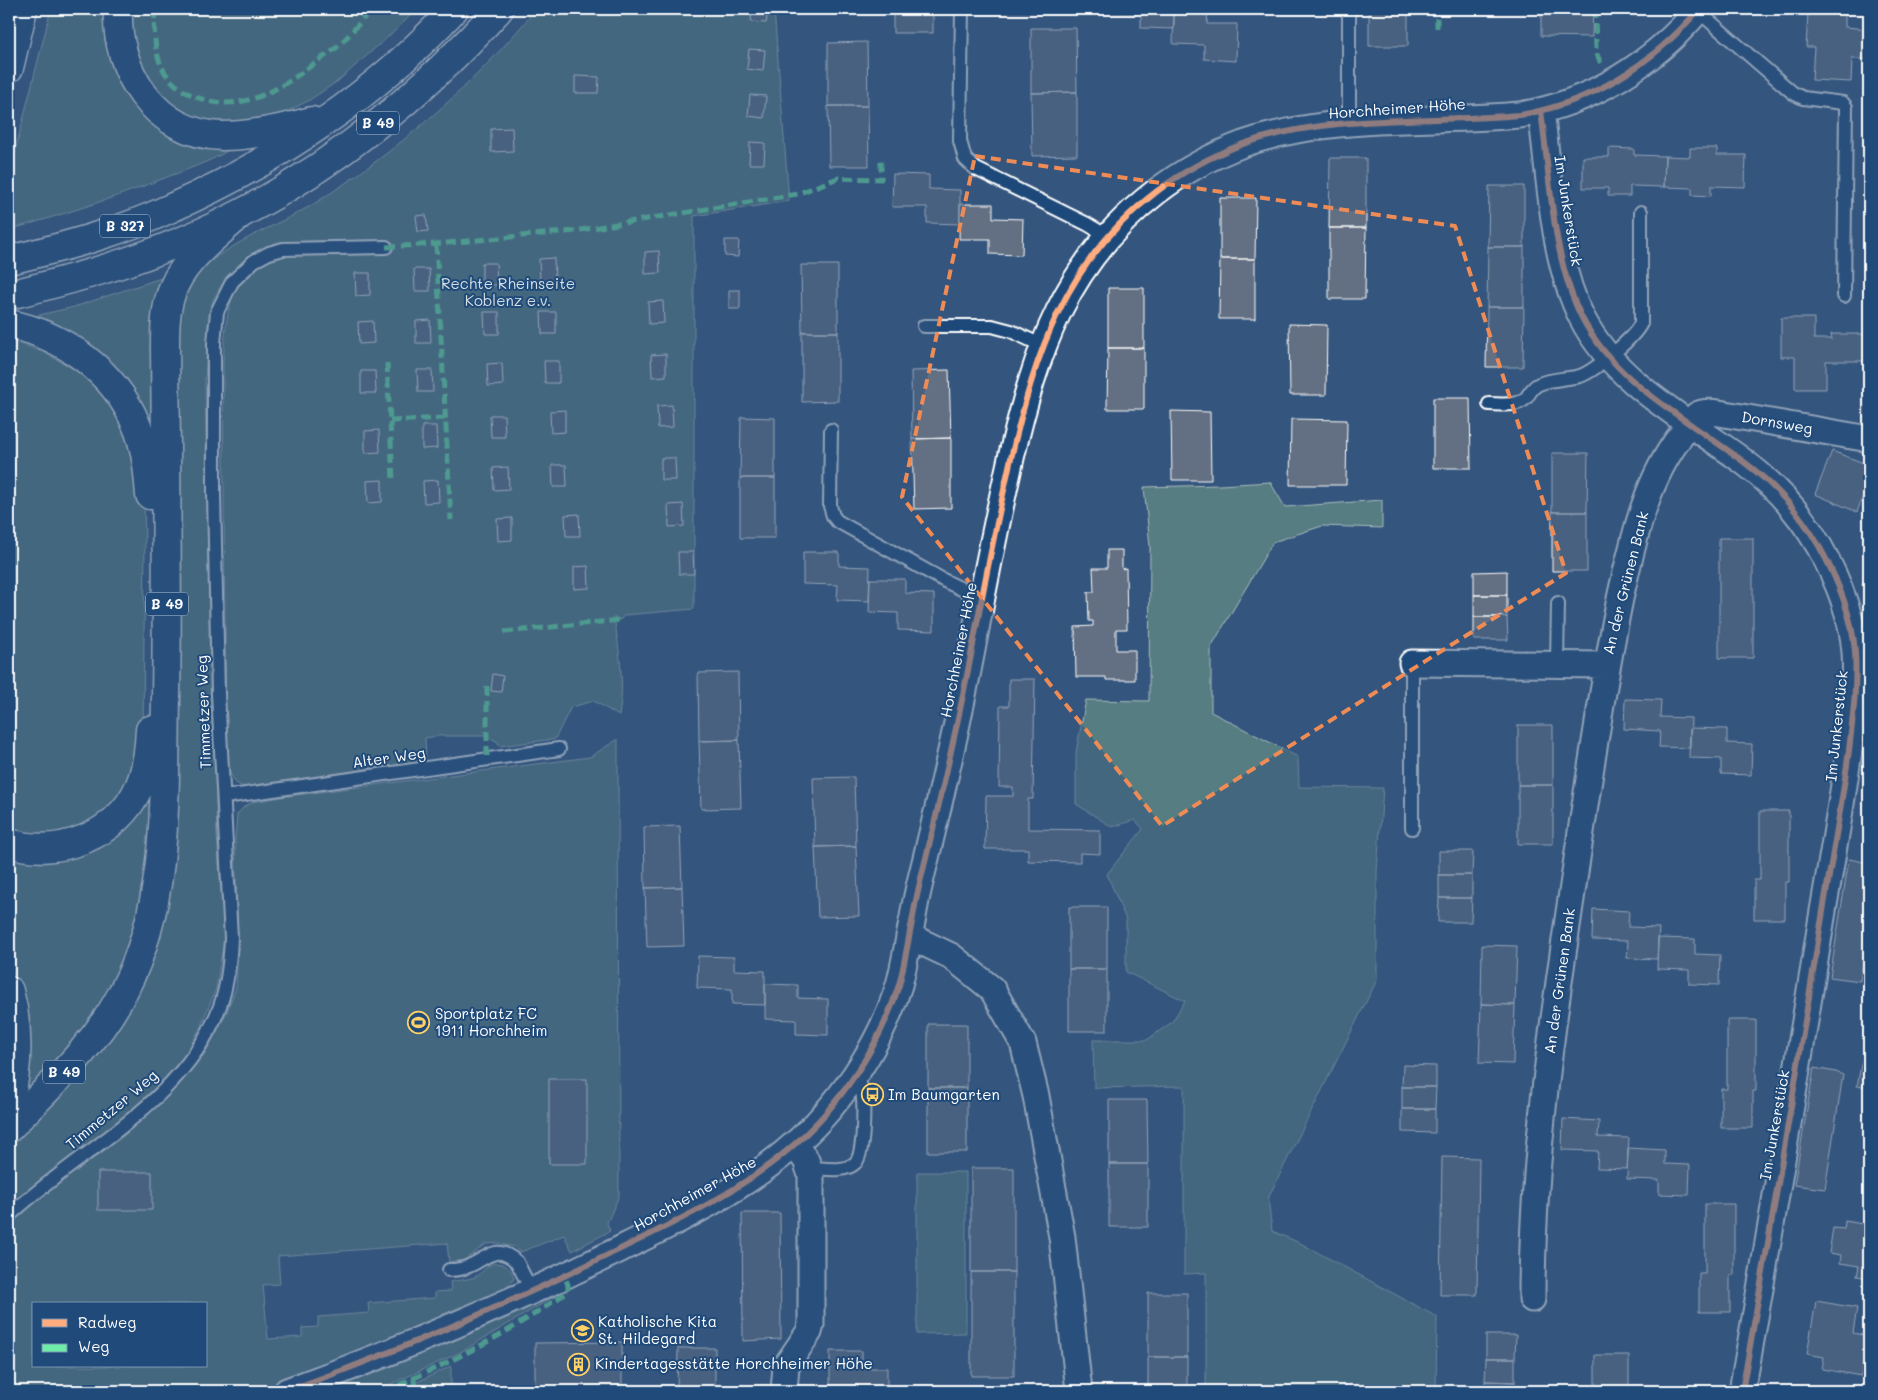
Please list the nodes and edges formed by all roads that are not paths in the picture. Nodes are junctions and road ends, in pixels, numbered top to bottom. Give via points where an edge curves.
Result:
1 (24, 9) edge
2 (118, 9) edge
3 (454, 9) edge
4 (499, 9) edge
5 (962, 9) edge
6 (1349, 9) edge
7 (1698, 10) edge
8 (9, 68) edge
9 (1541, 111) junction
10 (333, 116) junction
11 (1349, 123) junction
12 (1641, 212) dead end
13 (239, 215) junction
14 (1107, 236) junction
15 (386, 247) dead end
16 (9, 260) edge
17 (9, 295) edge
18 (1844, 296) dead end
19 (9, 324) edge
20 (924, 326) dead end
21 (1043, 346) junction
22 (1609, 356) junction
23 (1489, 404) dead end
24 (1690, 424) junction
25 (831, 430) dead end
26 (1869, 439) edge
27 (982, 596) junction
28 (1558, 603) dead end
29 (1412, 663) joint
30 (1557, 664) junction
31 (1606, 665) junction
32 (559, 749) dead end
33 (225, 797) junction
34 (1412, 828) dead end
35 (9, 843) edge
36 (909, 936) junction
37 (9, 991) edge
38 (854, 1076) junction
39 (9, 1103) edge
40 (9, 1128) edge
41 (794, 1145) junction
42 (809, 1168) junction
43 (9, 1216) edge
44 (449, 1270) dead end
45 (532, 1292) junction
46 (1532, 1299) dead end
47 (286, 1391) edge
48 (784, 1391) edge
49 (1079, 1391) edge
50 (1742, 1391) edge

1 - 8 highway
2 - 10 highway via 120,48 135,83 152,104 179,125 220,136 242,135 285,129
3 - 10 highway, B 49 via 377,82
4 - 13 highway, B 49 via 424,85 367,132 311,173
5 - 14 lane via 960,141 965,159 976,169
6 - 11 lane, Horchheimer Höhe
7 - 9 street, Horchheimer Höhe via 1657,52 1630,72 1579,98
7 - 18 lane via 1793,92 1803,98 1843,103 1846,108
9 - 11 street, Horchheimer Höhe via 1508,116
9 - 22 street, Im Junkerstück via 1564,268 1584,322
10 - 16 highway, B 327 via 264,161 170,209 102,234
11 - 14 street, Horchheimer Höhe via 1268,137 1207,159 1158,190
12 - 22 lane via 1641,323 1633,336
13 - 17 highway, B 49 via 122,263
13 - 40 highway, B 49 via 200,250 181,273 167,308 164,798 160,857 148,928 125,988 112,1011 73,1062
14 - 21 street, Horchheimer Höhe via 1070,287
15 - 33 lane, Timmetzer Weg via 283,249 269,253 232,282 217,312 214,343 214,502 218,694
19 - 35 highway via 45,335 90,363 118,392 136,424 147,459 150,497 151,716 145,771 139,787 131,802 107,827 83,840 56,847
20 - 21 lane via 1002,328
21 - 27 street, Horchheimer Höhe via 1017,433
22 - 23 lane via 1583,375 1539,384 1516,404
22 - 24 street, Im Junkerstück via 1630,379
24 - 26 street, Dornsweg via 1697,415 1719,413
24 - 31 street, An der Grünen Bank via 1655,479 1642,513
24 - 50 street, Im Junkerstück via 1763,477 1807,525 1834,574 1842,596 1853,632 1856,668 1843,789
25 - 27 lane, Horchheimer Höhe via 830,506 837,521 945,581
27 - 36 street, Horchheimer Höhe via 962,708
28 - 30 lane
29 - 30 street, An der Grünen Bank
29 - 34 lane, An der Grünen Bank
30 - 31 street, An der Grünen Bank
31 - 46 street, An der Grünen Bank via 1542,1107 1532,1239
32 - 33 lane, Alter Weg
33 - 43 lane, Timmetzer Weg via 232,938 226,985 211,1025 191,1058 150,1102
36 - 38 street, Horchheimer Höhe via 890,1011
36 - 49 street via 950,956 992,989 1023,1043 1062,1237
37 - 39 highway via 17,1038 15,1077
38 - 41 street, Horchheimer Höhe via 823,1116
38 - 42 lane via 862,1089 862,1148 858,1160 844,1168
41 - 42 street
41 - 45 street, Horchheimer Höhe via 767,1168 722,1196
42 - 48 street via 811,1325 786,1366
44 - 45 lane via 468,1267 486,1255 501,1253 517,1262
45 - 47 street, Horchheimer Höhe via 393,1351

